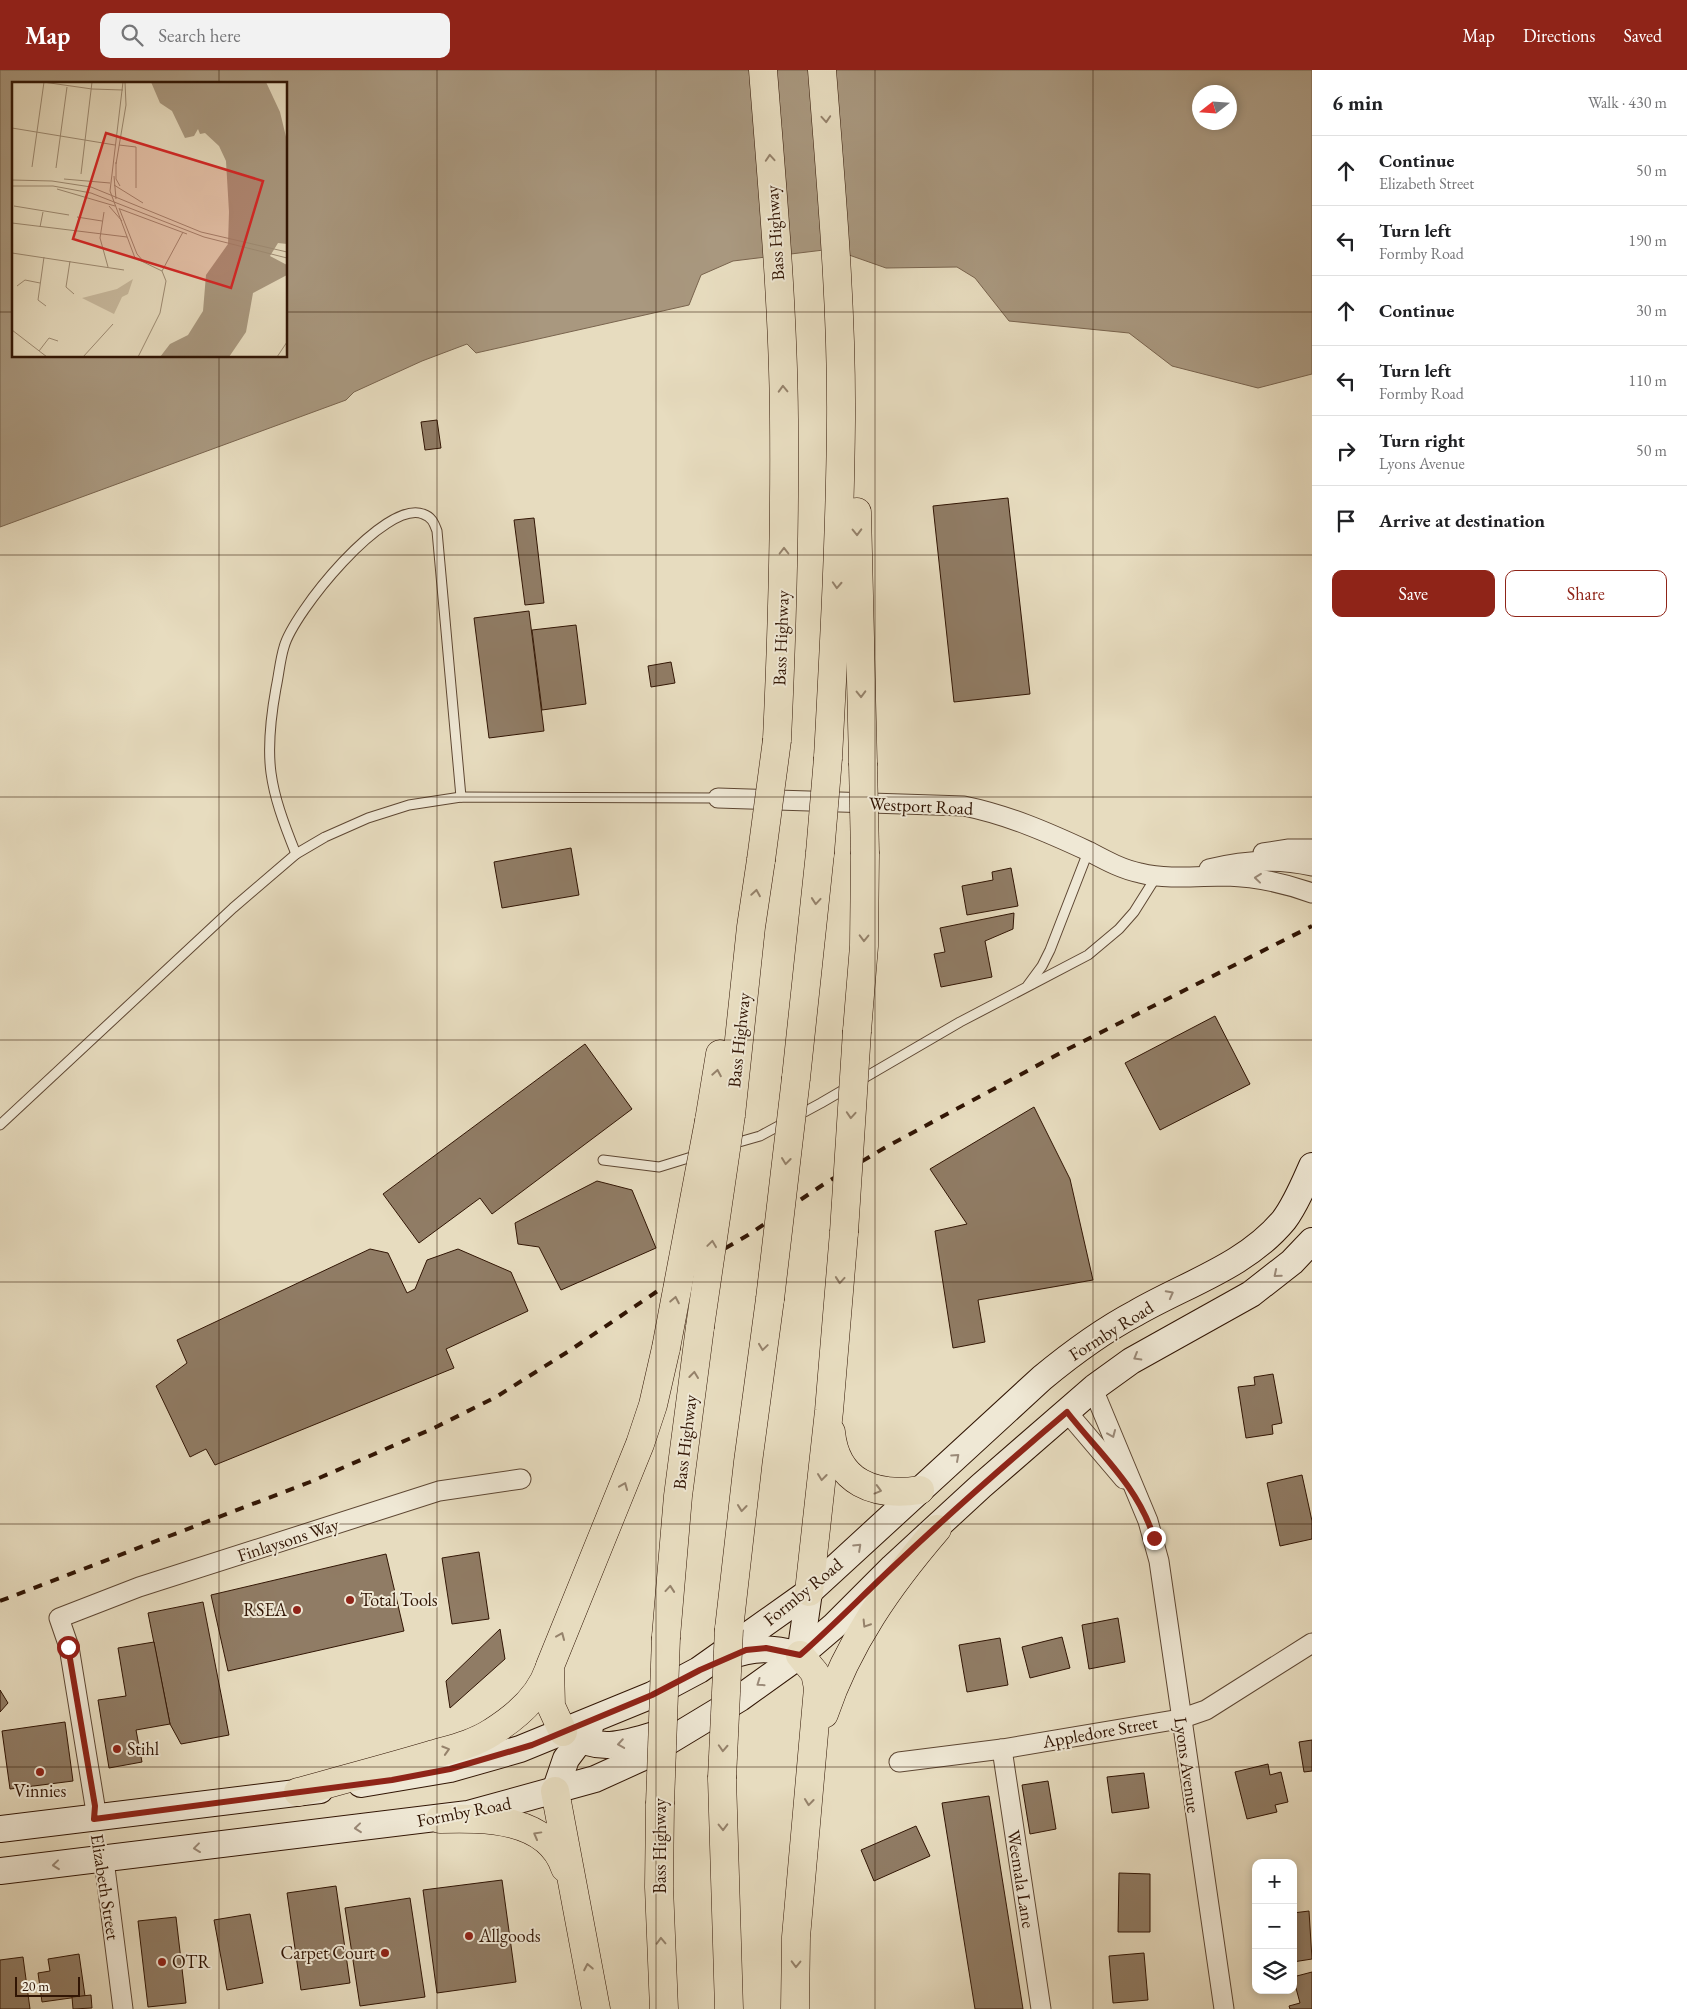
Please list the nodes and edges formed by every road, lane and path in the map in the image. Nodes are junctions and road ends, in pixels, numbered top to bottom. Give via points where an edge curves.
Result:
1 (763, 70) edge
2 (822, 70) edge
3 (837, 274) junction
4 (461, 797) junction
5 (718, 798) joint
6 (1312, 849) edge
7 (1088, 852) junction
8 (296, 854) junction
9 (1230, 863) junction
10 (1312, 866) edge
11 (1164, 877) junction
12 (1312, 893) edge
13 (1022, 990) junction
14 (720, 1118) junction
15 (0, 1126) edge
16 (603, 1160) dead end
17 (1312, 1166) edge
18 (1283, 1220) junction
19 (1312, 1240) edge
20 (1077, 1350) junction
21 (1042, 1378) junction
22 (1093, 1389) junction
23 (829, 1411) junction
24 (1067, 1412) junction
25 (521, 1478) dead end
26 (920, 1490) junction
27 (1148, 1521) junction
28 (936, 1528) junction
29 (809, 1592) junction
30 (59, 1618) joint
31 (1312, 1643) edge
32 (800, 1655) junction
33 (550, 1666) junction
34 (700, 1670) junction
35 (1180, 1718) junction
36 (701, 1721) junction
37 (571, 1736) junction
38 (1002, 1749) junction
39 (899, 1762) dead end
40 (813, 1767) junction
41 (555, 1791) junction
42 (298, 1792) junction
43 (94, 1819) junction
44 (440, 1819) junction
45 (0, 1829) edge
46 (104, 1860) junction
47 (0, 1871) edge
48 (572, 1888) junction
49 (123, 2009) edge
50 (596, 2009) edge
51 (664, 2009) edge
52 (729, 2009) edge
53 (795, 2009) edge
54 (1040, 2009) edge
55 (1224, 2009) edge

14 -> 1 highway, Bass Highway, bridge via 762,860 777,740 783,593 784,426 778,277
2 -> 3 highway
3 -> 23 highway, bridge via 854,401 865,854 864,946
3 -> 52 highway, bridge via 841,429 828,758 796,1078 729,1630 722,1778
4 - 5 lane
4 - 8 lane via 409,805 368,818
4 - 8 lane via 437,531 432,519 423,514 406,514 370,535 356,549 302,610 284,645 272,709 269,757 277,806
5 - 7 street, Westport Road via 964,806 996,812 1026,823
6 - 9 street, Westport Road via 1272,851
7 - 11 street, Westport Road via 1126,869
7 - 13 lane via 1050,950 1034,978
8 - 15 lane via 233,908
9 - 10 street, Westport Road via 1263,860
9 - 11 street, Westport Road
12 -> 11 street, Westport Road via 1274,880
11 - 13 lane via 1104,944
13 - 16 lane via 760,1136 659,1167
33 -> 14 highway, bridge via 653,1405
51 -> 14 highway, Bass Highway, bridge via 660,1804 666,1637 678,1496 700,1327
17 - 18 main road, Formby Road via 1294,1206
18 - 19 main road
20 -> 18 main road, Formby Road via 1135,1313 1240,1258
19 -> 22 main road, Formby Road via 1286,1267 1251,1294 1130,1361
20 - 21 main road, Formby Road
20 - 22 main road
21 - 24 main road
26 -> 21 main road, Formby Road
22 - 24 main road, Formby Road
22 -> 27 street, Lyons Avenue
23 -> 26 highway via 832,1443 841,1466 852,1477 863,1485 884,1492
23 -> 29 highway
24 - 27 street, Lyons Avenue via 1126,1481
24 - 28 main road, Formby Road
25 - 30 street, Finlaysons Way via 439,1492 138,1588
29 -> 26 main road, Formby Road
27 - 35 street, Lyons Avenue via 1159,1561
28 - 32 main road, Formby Road
28 -> 40 highway via 884,1594 854,1644 822,1720
29 - 32 main road
29 - 34 main road, Formby Road
30 - 43 street, Elizabeth Street via 68,1647 95,1806
31 - 35 street, Appledore Street via 1206,1710
32 - 34 main road via 756,1648
32 -> 36 main road, Formby Road
32 - 40 highway via 815,1673 818,1688
33 - 37 highway via 551,1706
42 -> 33 highway via 486,1736 536,1695
34 - 37 main road, Formby Road via 603,1716
35 - 38 street, Appledore Street
35 - 55 street, Lyons Avenue
36 -> 37 main road via 620,1745 600,1746
36 - 41 main road, Formby Road via 639,1759 595,1779
37 - 41 main road
37 - 42 main road, Formby Road via 450,1769
38 - 39 street, Appledore Street
38 - 54 street, Weemala Lane
40 -> 53 highway via 796,1937
41 - 44 main road, Formby Road
41 - 48 highway
42 - 43 main road, Formby Road
43 - 45 main road, Formby Road
43 - 46 main road, Elizabeth Street
44 -> 46 main road, Formby Road
48 -> 44 highway via 558,1851 533,1832 504,1821
46 -> 47 main road, Formby Road
46 - 49 street, Elizabeth Street
50 -> 48 highway

